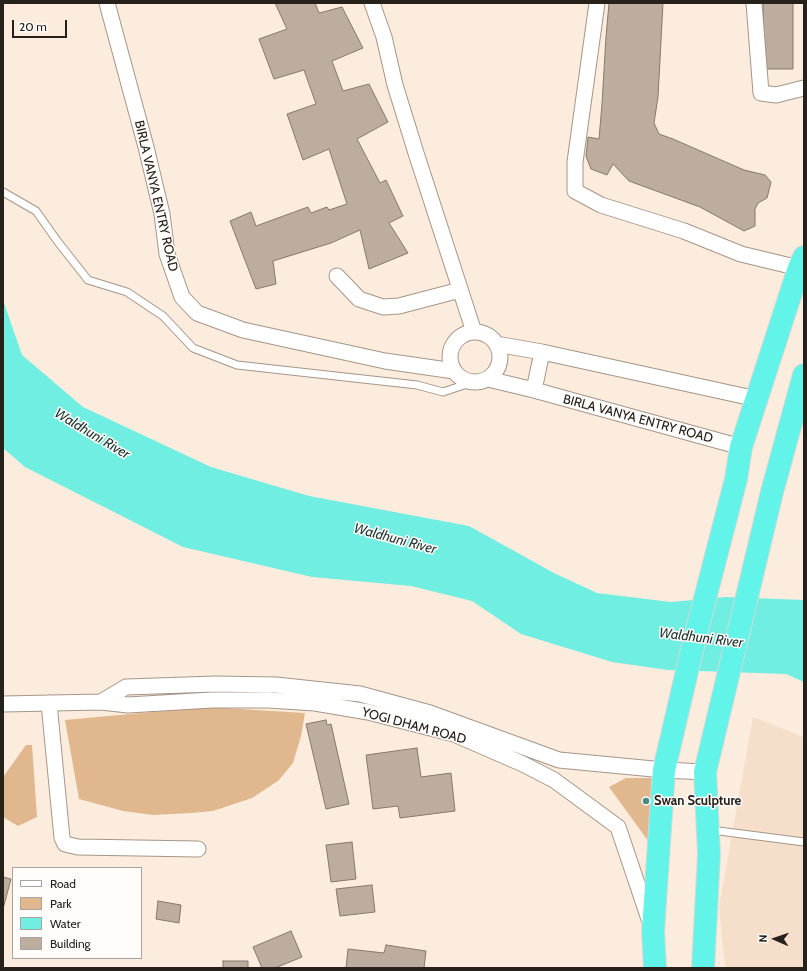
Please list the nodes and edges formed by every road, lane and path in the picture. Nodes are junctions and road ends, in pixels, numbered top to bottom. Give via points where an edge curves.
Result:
1 (107, 3) edge
2 (372, 3) edge
3 (597, 3) edge
4 (754, 3) edge
5 (804, 88) edge
6 (3, 192) edge
7 (802, 262) edge
8 (337, 276) dead end
9 (460, 290) junction
10 (474, 332) junction
11 (496, 344) junction
12 (542, 352) junction
13 (454, 370) junction
14 (804, 375) edge
15 (480, 381) junction
16 (534, 390) junction
17 (757, 398) junction
18 (741, 447) junction
19 (101, 702) junction
20 (48, 703) junction
21 (3, 704) edge
22 (664, 770) junction
23 (705, 772) junction
24 (708, 830) junction
25 (804, 842) edge
26 (198, 848) dead end
27 (653, 931) junction
28 (655, 968) edge
29 (703, 968) edge

1 - 13 street, BIRLA VANYA ENTRY ROAD via 162,214 167,254 182,297 197,313 243,330 384,361
2 - 9 street via 384,37 395,85
3 - 7 street via 575,162 575,192 601,205 684,231 741,254
4 - 5 street via 761,93 776,94
6 - 15 lane via 36,211 88,280 127,292 163,316 193,348 237,365 417,386 443,392
7 - 17 highway
8 - 9 street via 359,299 383,307 399,306
9 - 10 street
10 - 11 street via 487,336
10 - 13 street via 466,334 454,346 451,363
11 - 12 street
11 - 15 street via 500,352 498,368 494,374
12 - 16 street
12 - 17 street
13 - 15 street via 466,380
14 - 23 highway via 772,492
15 - 16 street, BIRLA VANYA ENTRY ROAD
16 - 18 street, BIRLA VANYA ENTRY ROAD
17 - 18 highway
18 - 22 highway via 736,479
19 - 20 street, YOGI DHAM ROAD
19 - 22 street, YOGI DHAM ROAD via 126,687 215,684 276,685 360,694 430,713 559,760
19 - 27 street, YOGI DHAM ROAD via 128,705 212,700 315,703 368,712 454,734 554,780 618,827
20 - 21 street, YOGI DHAM ROAD
20 - 26 street via 62,838 65,844 78,847
22 - 23 street, YOGI DHAM ROAD
22 - 27 highway
23 - 24 highway
24 - 25 lane
24 - 29 highway
27 - 28 highway

